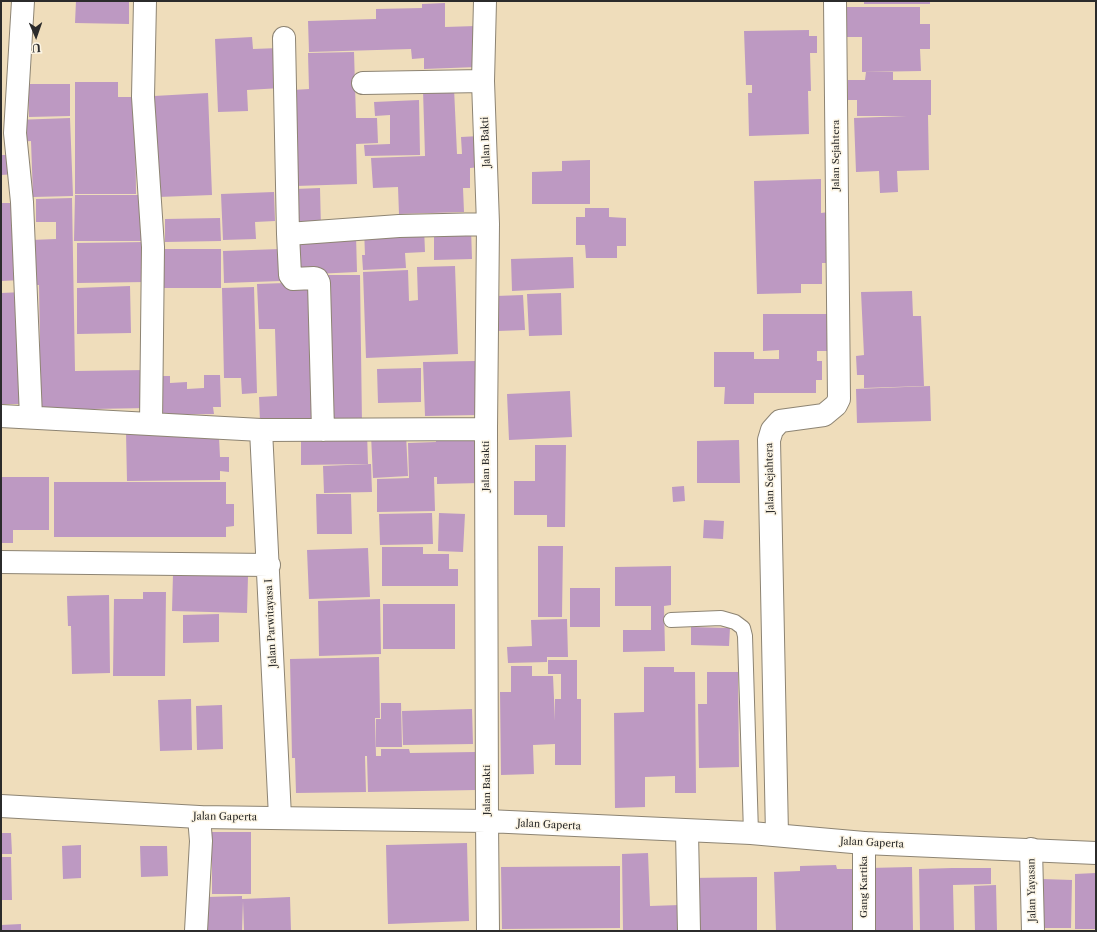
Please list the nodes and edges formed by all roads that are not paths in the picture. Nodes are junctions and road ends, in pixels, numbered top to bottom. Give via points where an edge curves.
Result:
1 (23, 1) edge
2 (145, 1) edge
3 (485, 1) edge
4 (835, 1) edge
5 (284, 38) dead end
6 (484, 81) junction
7 (363, 83) dead end
8 (488, 224) junction
9 (288, 234) junction
10 (1, 416) edge
11 (31, 417) junction
12 (151, 423) junction
13 (486, 429) junction
14 (261, 430) junction
15 (323, 430) junction
16 (1, 562) edge
17 (269, 565) junction
18 (671, 620) dead end
19 (1, 806) edge
20 (199, 817) junction
21 (280, 817) junction
22 (487, 821) junction
23 (687, 832) junction
24 (751, 834) junction
25 (778, 835) junction
26 (864, 843) junction
27 (1032, 849) junction
28 (1096, 852) edge
29 (196, 931) edge
30 (488, 931) edge
31 (689, 931) edge
32 (864, 931) edge
33 (1033, 931) edge

1 - 11 street via 15,133 22,202
2 - 12 street via 144,97 152,247
3 - 6 street, Jalan Bakti
4 - 25 street, Jalan Sejahtera via 839,399 824,415 780,421 772,430 770,440
5 - 9 street
6 - 7 street
6 - 8 street, Jalan Bakti
8 - 9 street via 399,226
8 - 13 street, Jalan Bakti
9 - 15 street via 291,277 314,278 319,283
10 - 11 street
11 - 12 street
12 - 14 street
13 - 15 street
13 - 22 street, Jalan Bakti
14 - 15 street
14 - 17 street, Jalan Parwitayasa I
16 - 17 street
17 - 21 street, Jalan Parwitayasa I
18 - 24 lane via 721,618 735,622 743,628
19 - 20 street, Jalan Gaperta
20 - 21 street, Jalan Gaperta
20 - 29 street
21 - 22 street, Jalan Gaperta
22 - 23 street, Jalan Gaperta
22 - 30 street, Jalan Bakti
23 - 24 street, Jalan Gaperta
23 - 31 street
24 - 25 street, Jalan Gaperta
25 - 26 street, Jalan Gaperta
26 - 27 street, Jalan Gaperta
26 - 32 street, Gang Kartika
27 - 28 street, Jalan Gaperta
27 - 33 street, Jalan Yayasan

